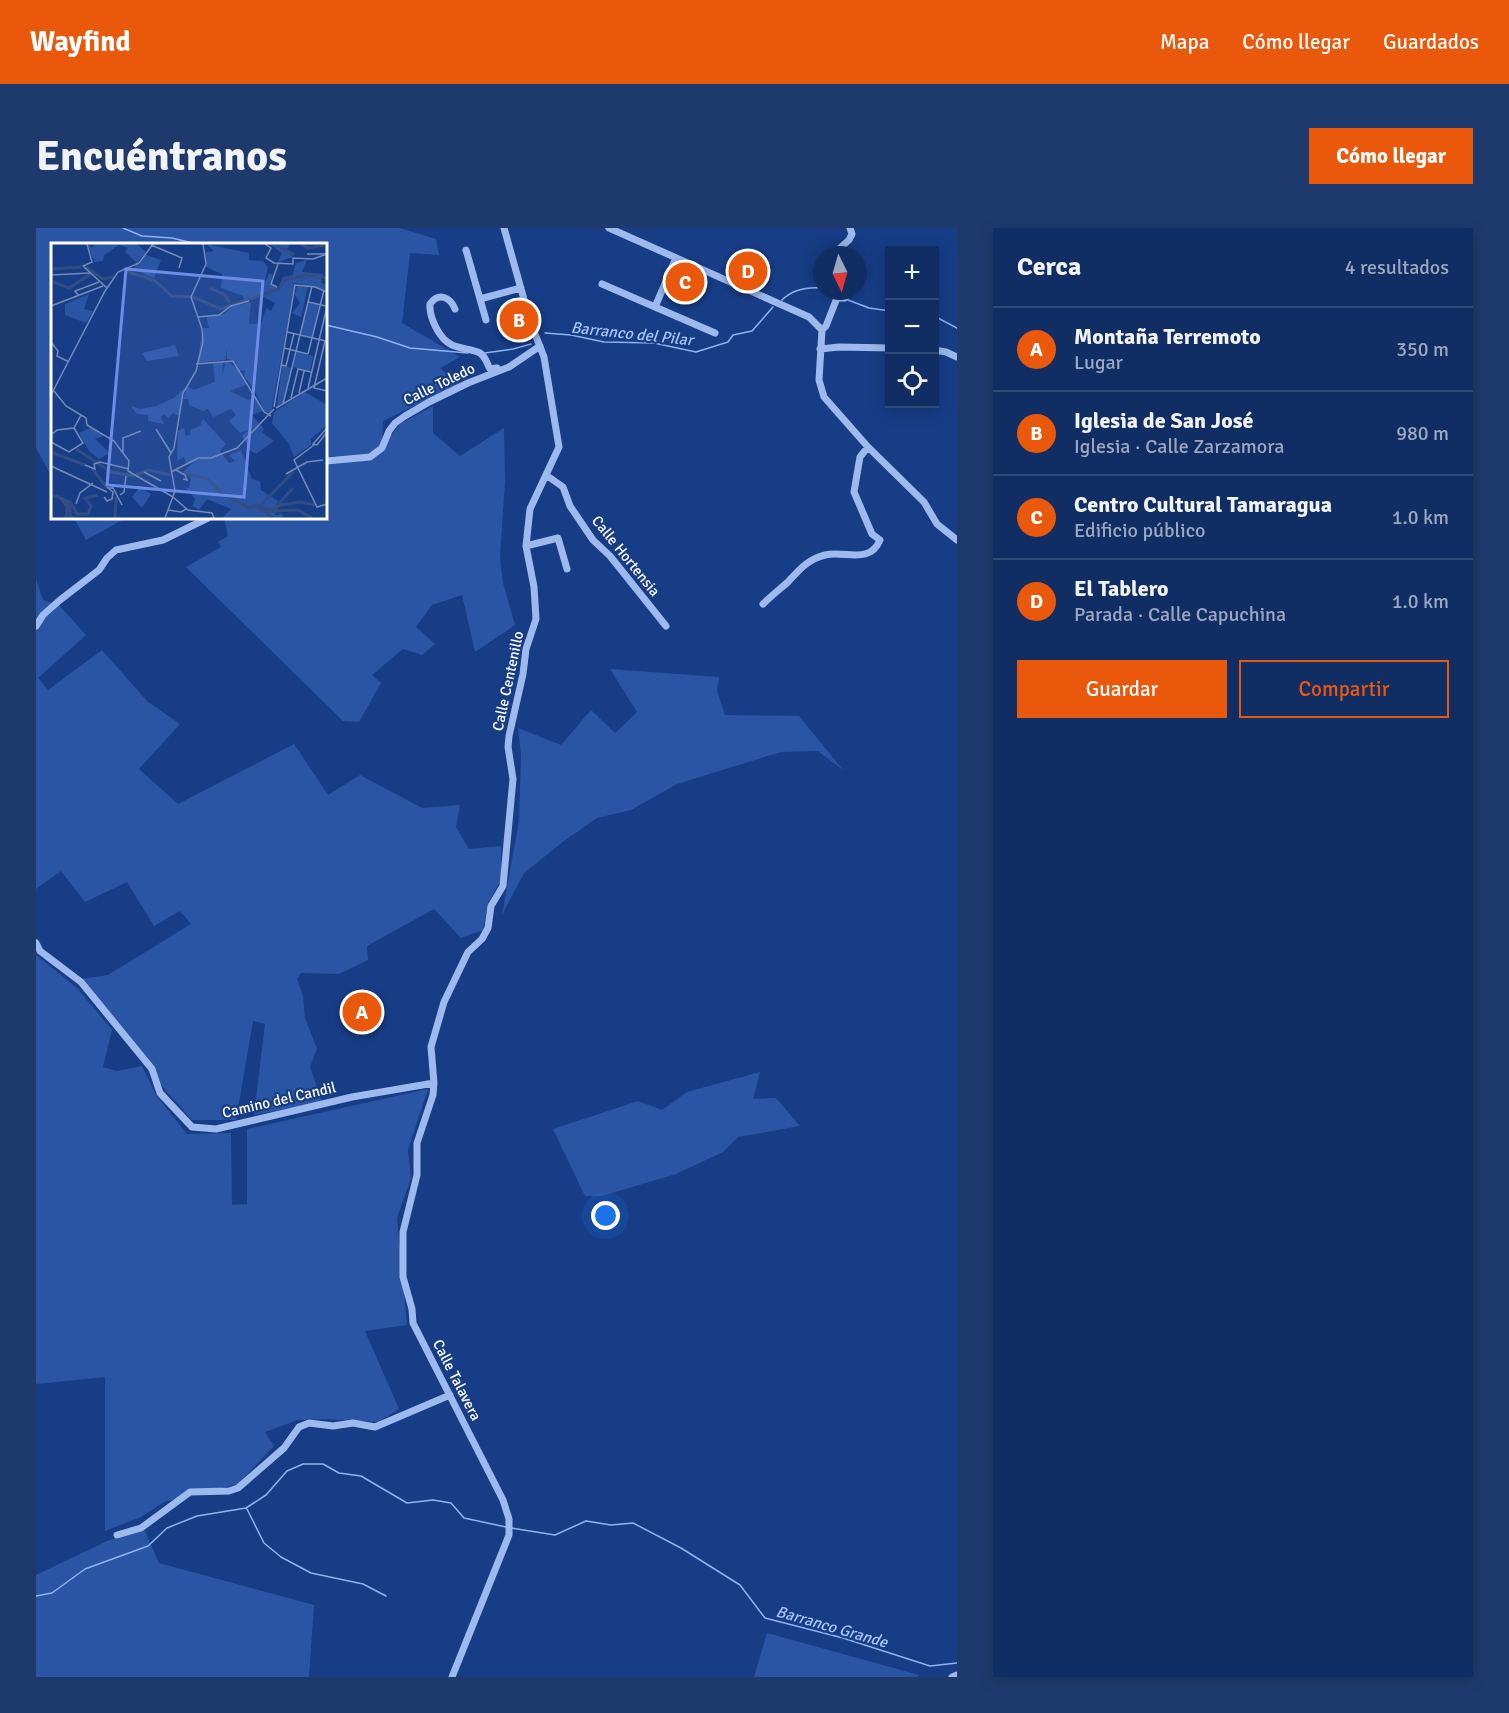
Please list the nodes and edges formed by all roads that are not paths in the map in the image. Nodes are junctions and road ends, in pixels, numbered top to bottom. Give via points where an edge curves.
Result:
1 (504, 228) edge
2 (609, 228) edge
3 (850, 228) edge
4 (842, 246) edge
5 (466, 250) dead end
6 (676, 258) junction
7 (602, 284) dead end
8 (521, 288) junction
9 (480, 299) junction
10 (836, 300) edge
11 (655, 307) junction
12 (455, 309) dead end
13 (486, 320) dead end
14 (822, 330) junction
15 (715, 333) dead end
16 (540, 346) junction
17 (885, 348) edge
18 (820, 349) junction
19 (939, 351) edge
20 (957, 357) edge
21 (509, 367) junction
22 (868, 447) junction
23 (327, 460) edge
24 (546, 475) junction
25 (206, 519) edge
26 (957, 540) edge
27 (526, 546) junction
28 (567, 569) dead end
29 (763, 604) dead end
30 (36, 626) edge
31 (666, 626) dead end
32 (36, 944) edge
33 (434, 1083) junction
34 (450, 1395) junction
35 (117, 1535) dead end
36 (957, 1676) edge
37 (452, 1677) edge
38 (952, 1677) edge

1 - 8 street, Calle Centenillo
2 - 6 street
3 - 4 street via 852,234
5 - 9 street
6 - 11 street
6 - 14 street via 809,317
7 - 11 street
8 - 9 street
8 - 16 street, Calle Centenillo
9 - 13 street
10 - 14 street
11 - 15 street
12 - 21 street via 447,298 434,299 430,304 434,323 446,341 483,355 490,369
14 - 18 street
16 - 21 street, Calle Toledo
16 - 24 street, Calle Centenillo via 559,441
17 - 18 street
18 - 22 street via 819,380 824,397
19 - 20 street
21 - 23 street, Calle Toledo via 468,383 405,416 389,431 382,448 370,457
22 - 26 street via 924,502 937,524
22 - 29 street via 860,457 854,492 872,534 880,540 877,547 860,555 832,554 811,560
24 - 27 street, Calle Centenillo via 530,509
24 - 31 street, Calle Hortensia via 563,487 570,506 593,540
25 - 30 street via 163,540 116,550 99,570 43,615
27 - 28 street via 558,538
27 - 33 street, Calle Centenillo via 536,619 509,736 513,779 503,886 491,906 488,928 468,952 444,1002 431,1047
32 - 33 street, Camino del Candil via 81,982 152,1069 160,1093 192,1127 216,1129 352,1097
33 - 34 street, Calle Talavera via 417,1143 417,1175 403,1232 403,1277 413,1323
34 - 35 street via 375,1427 309,1423 299,1427 284,1448 238,1488 190,1492 141,1528
34 - 37 street, Calle Talavera via 503,1500 509,1527
36 - 38 street

